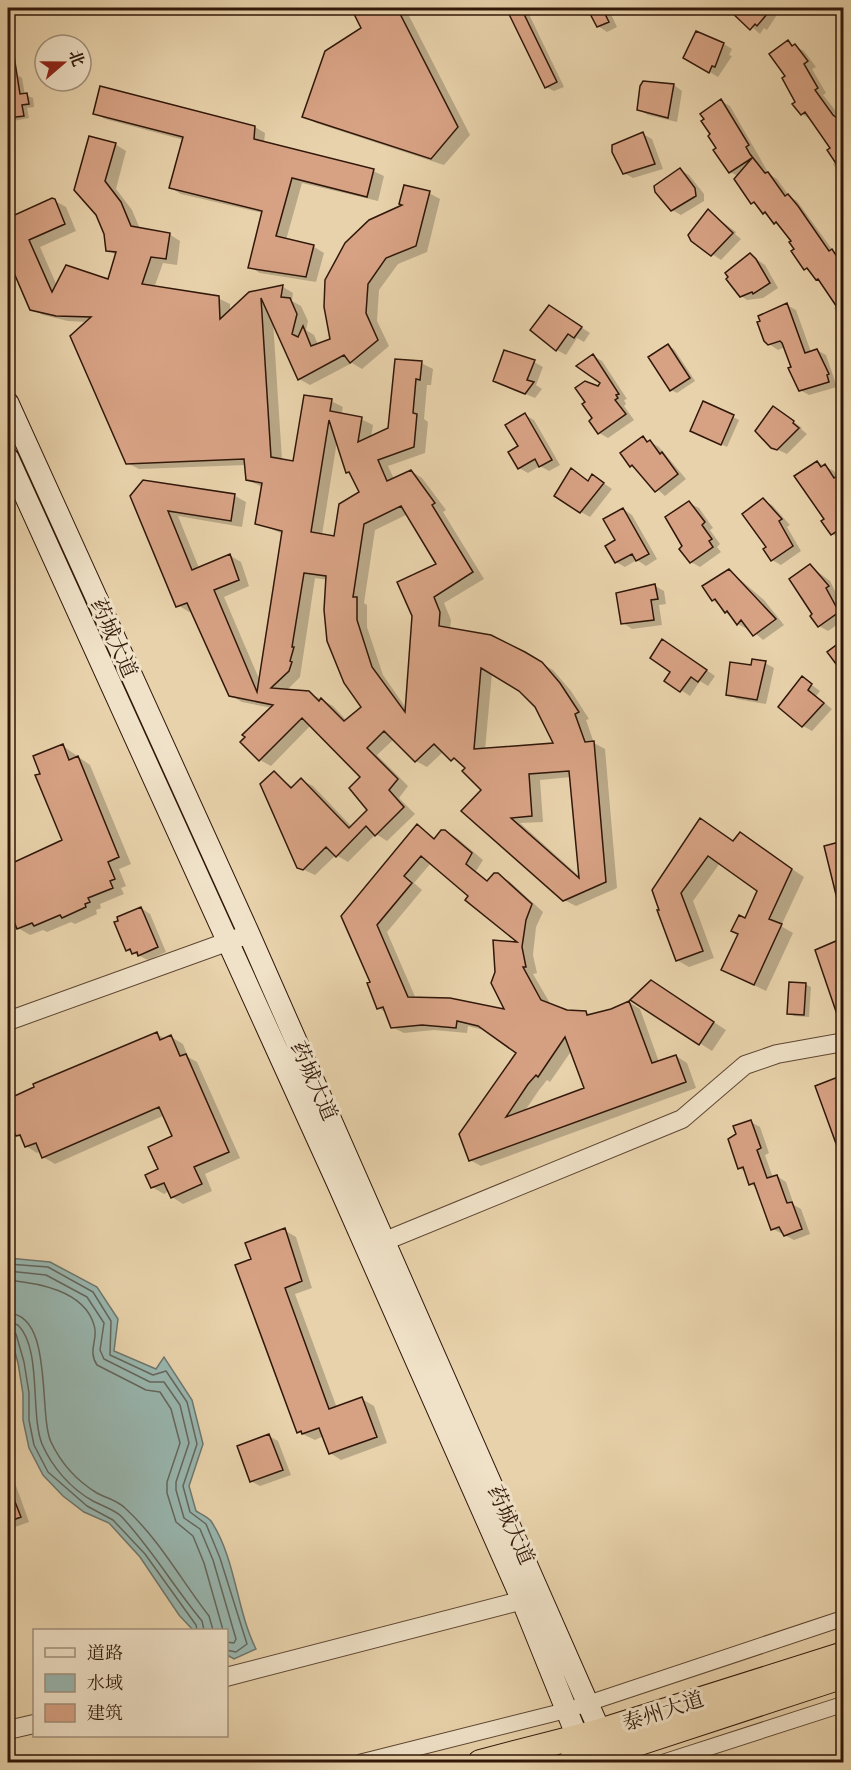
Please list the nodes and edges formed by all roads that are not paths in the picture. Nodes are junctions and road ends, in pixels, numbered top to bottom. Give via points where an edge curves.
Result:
1 (8, 403) edge
2 (8, 458) edge
3 (249, 934) junction
4 (229, 942) junction
5 (8, 1021) edge
6 (843, 1042) edge
7 (385, 1241) junction
8 (532, 1598) junction
9 (843, 1618) edge
10 (843, 1654) edge
11 (228, 1676) edge
12 (843, 1676) edge
13 (589, 1704) junction
14 (843, 1704) edge
15 (568, 1710) junction
16 (33, 1724) edge
17 (8, 1730) edge
18 (592, 1752) edge
19 (361, 1762) edge
20 (480, 1762) edge
21 (664, 1762) edge

1 - 3 main road, 药城大道
2 - 4 main road, 药城大道
3 - 4 street
3 - 7 main road, 药城大道
4 - 5 street
4 - 8 main road, 药城大道
6 - 7 street via 777,1054 745,1065 682,1119
7 - 8 main road, 药城大道
8 - 11 street
8 - 13 main road, 药城大道
8 - 15 main road, 药城大道
9 - 13 street
10 - 18 highway, 泰州大道
12 - 18 highway, 泰州大道
13 - 15 street
13 - 18 main road, 药城大道
14 - 21 street
15 - 18 main road, 药城大道
15 - 19 street
16 - 17 street
18 - 20 highway, 泰州大道

